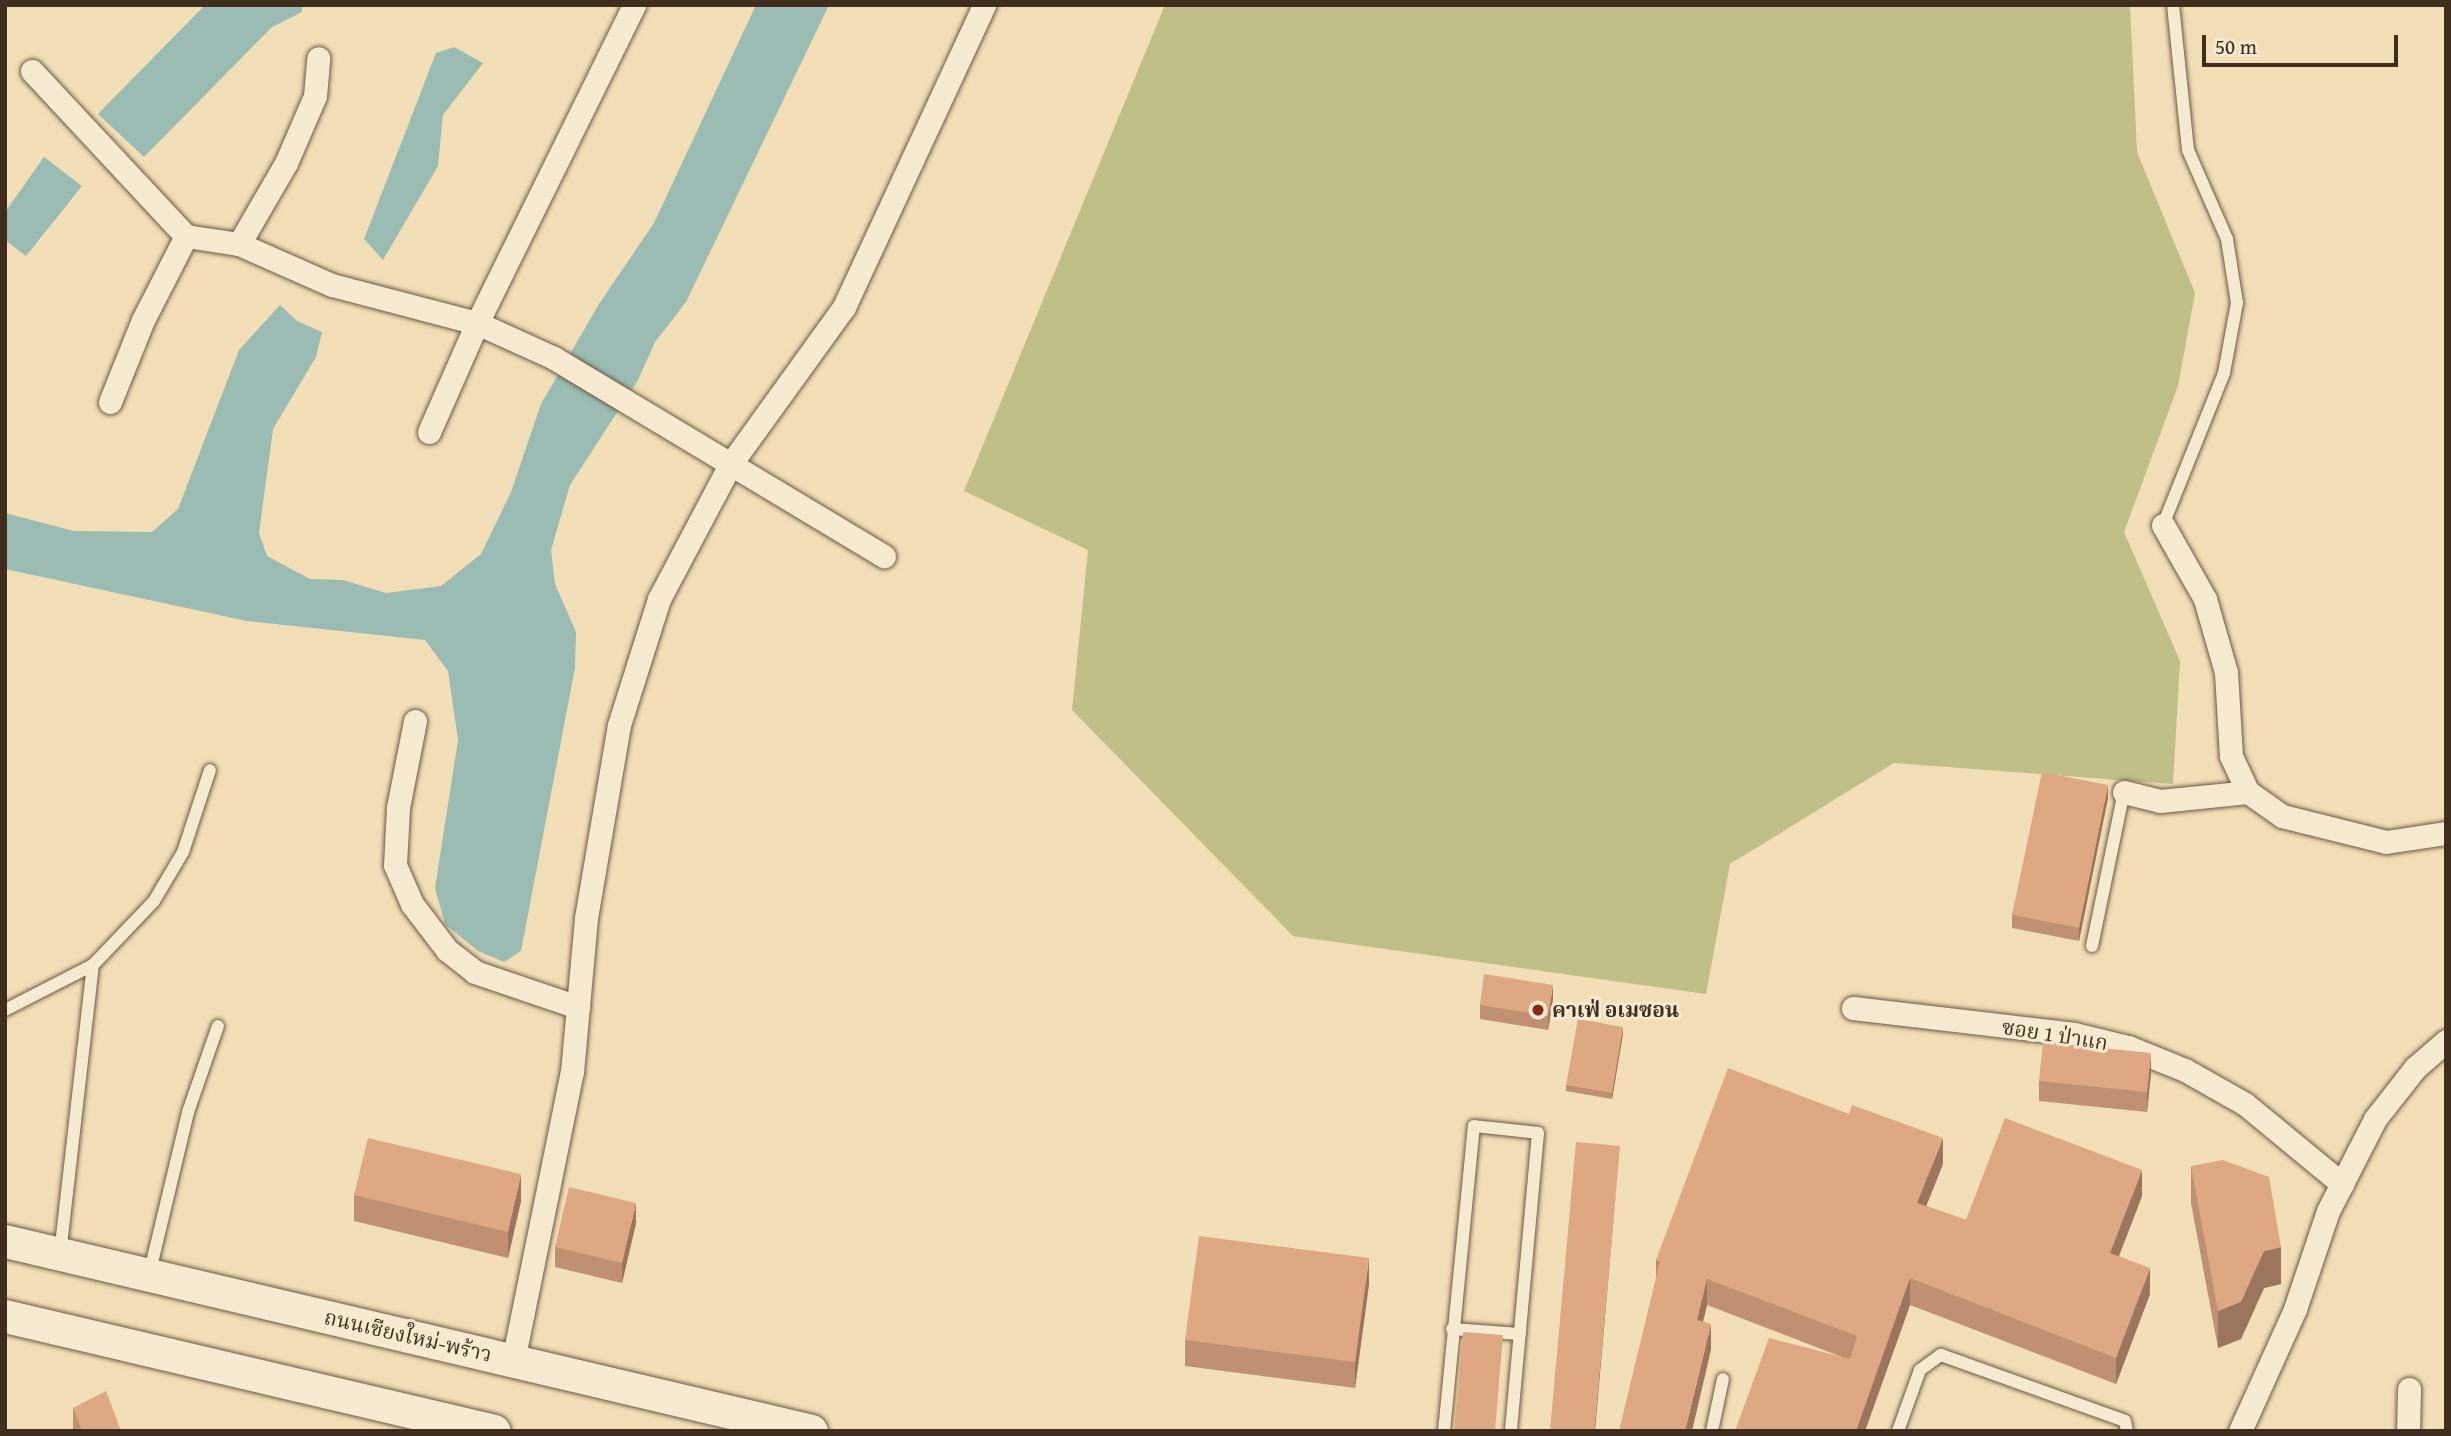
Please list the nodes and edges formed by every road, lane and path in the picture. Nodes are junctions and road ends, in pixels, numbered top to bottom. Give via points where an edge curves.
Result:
1 (634, 5) edge
2 (984, 5) edge
3 (2174, 5) edge
4 (318, 58) dead end
5 (32, 71) dead end
6 (186, 236) junction
7 (239, 244) junction
8 (477, 323) junction
9 (110, 402) dead end
10 (429, 432) dead end
11 (730, 465) junction
12 (2163, 525) joint
13 (884, 556) dead end
14 (415, 721) dead end
15 (210, 770) dead end
16 (2124, 792) joint
17 (2248, 792) junction
18 (2446, 834) edge
19 (2092, 946) dead end
20 (93, 965) junction
21 (578, 1007) junction
22 (1853, 1008) dead end
23 (5, 1010) edge
24 (218, 1026) dead end
25 (2446, 1041) edge
26 (2342, 1185) junction
27 (5, 1241) edge
28 (60, 1254) junction
29 (149, 1275) junction
30 (5, 1316) edge
31 (1452, 1329) junction
32 (1520, 1334) junction
33 (513, 1361) junction
34 (1723, 1379) dead end
35 (2409, 1390) dead end
36 (494, 1431) edge
37 (811, 1431) edge
38 (1444, 1431) edge
39 (1511, 1431) edge
40 (1712, 1431) edge
41 (1898, 1431) edge
42 (2127, 1431) edge
43 (2240, 1431) edge
44 (2408, 1431) edge

1 - 8 street
2 - 11 street via 844,307
3 - 12 lane via 2188,150 2227,239 2237,303 2224,373
4 - 7 street via 315,96 285,163
5 - 6 street
6 - 7 street
6 - 9 street via 143,320
7 - 8 street via 332,285
8 - 10 street
8 - 11 street via 554,358 636,404
11 - 13 street
11 - 21 street via 659,599 619,725 586,918
12 - 17 street via 2205,599 2226,672 2231,756
14 - 21 street via 398,808 395,865 412,904 447,950 475,972
15 - 20 lane via 183,852 159,891
16 - 17 street via 2160,801
16 - 19 lane
17 - 18 street via 2282,816 2386,842
20 - 23 lane
20 - 28 lane
21 - 33 street via 572,1072
22 - 26 street, ซอย 1 ป่าแก via 2074,1034 2128,1047 2185,1070 2245,1104
24 - 29 lane via 188,1112
25 - 26 street via 2415,1068 2375,1119
26 - 43 street via 2328,1211 2295,1309
27 - 28 main road, ถนนเชียงใหม่-พร้าว
28 - 29 main road, ถนนเชียงใหม่-พร้าว
29 - 33 main road, ถนนเชียงใหม่-พร้าว
30 - 36 main road
31 - 32 lane
31 - 32 lane via 1474,1126 1538,1133
31 - 38 lane
32 - 39 lane
33 - 37 main road, ถนนเชียงใหม่-พร้าว
34 - 40 lane
35 - 44 street
41 - 42 lane via 1920,1370 1941,1354 2125,1421

